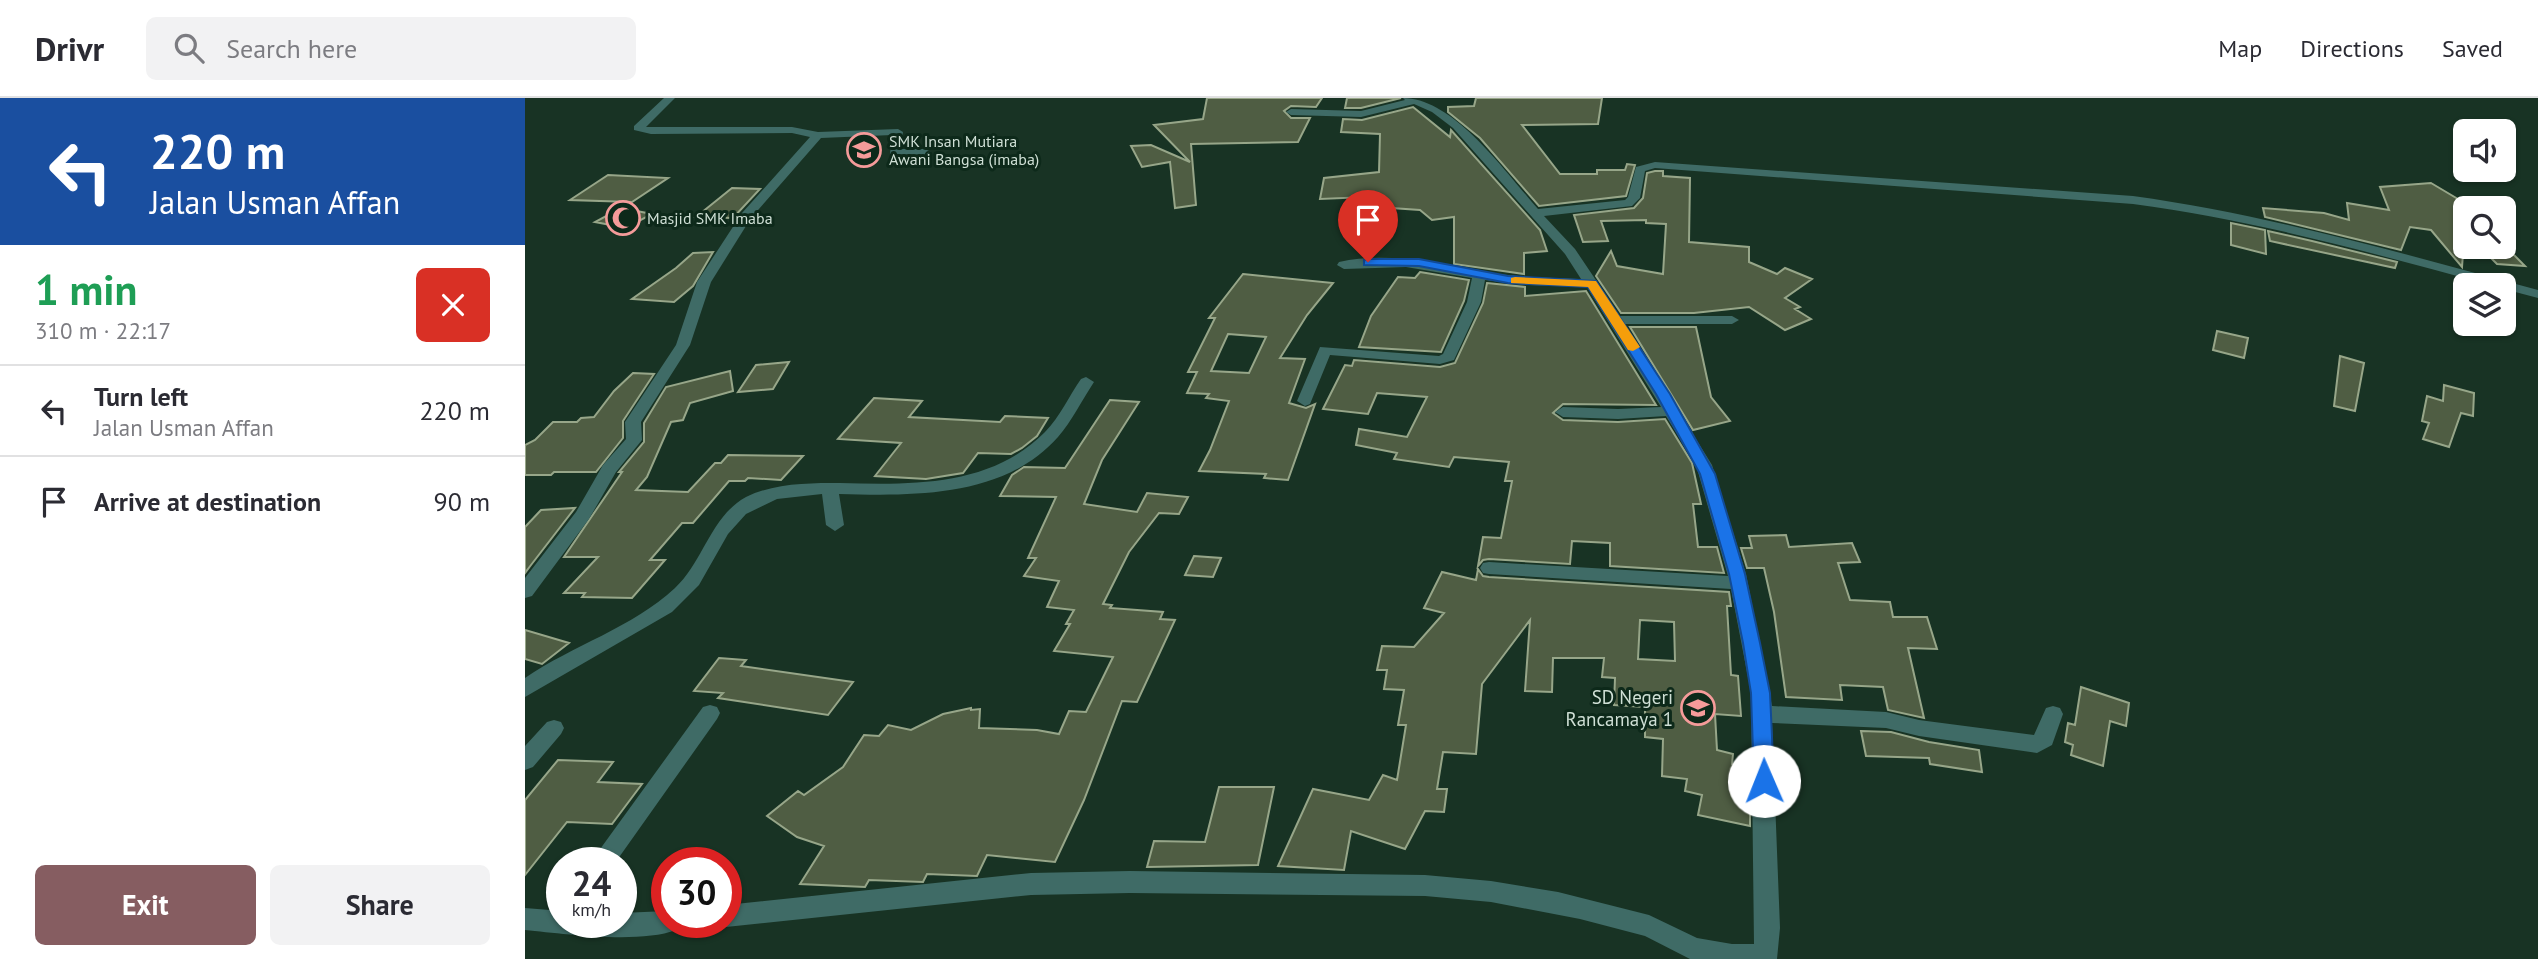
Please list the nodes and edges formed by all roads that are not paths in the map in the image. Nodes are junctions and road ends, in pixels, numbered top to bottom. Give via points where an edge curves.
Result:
1 (670, 98) edge
2 (1411, 99) edge
3 (1291, 112) dead end
4 (818, 135) junction
5 (925, 152) dead end
6 (1537, 213) junction
7 (1344, 265) dead end
8 (1479, 275) junction
9 (1592, 283) junction
10 (2538, 294) edge
11 (1616, 320) junction
12 (1732, 320) dead end
13 (1086, 382) dead end
14 (1305, 401) dead end
15 (1672, 411) junction
16 (1563, 412) dead end
17 (830, 488) junction
18 (835, 525) dead end
19 (1489, 568) dead end
20 (1739, 583) junction
21 (525, 591) edge
22 (525, 689) edge
23 (710, 713) dead end
24 (1762, 714) junction
25 (2053, 714) dead end
26 (554, 728) dead end
27 (525, 761) edge
28 (613, 847) edge
29 (742, 914) edge
30 (525, 919) edge
31 (546, 920) edge
32 (1765, 957) edge

1 - 4 street via 638,128 792,130
2 - 3 street via 1361,114
2 - 6 street via 1457,126
4 - 5 street via 898,132 894,152
4 - 21 street via 739,225 700,289 683,345 633,422 634,440
6 - 9 street
6 - 10 street via 1629,202 1640,169 1655,165 2133,200 2220,212
7 - 8 street via 1419,263
8 - 9 street
8 - 14 street via 1473,302 1449,357 1440,360 1325,350
9 - 11 street
11 - 12 street
11 - 15 street
13 - 17 street via 1051,435 1023,458 977,479 897,491
15 - 16 street
15 - 20 street via 1704,464
17 - 18 street
17 - 22 street via 756,500 732,514 684,590 655,614
19 - 20 street
20 - 24 street
23 - 28 street
24 - 25 street via 1886,720 2037,744 2045,739
24 - 32 street
26 - 27 street
29 - 32 street via 1055,883 1437,887 1488,891 1609,915 1650,926 1678,943 1723,956
30 - 31 street

